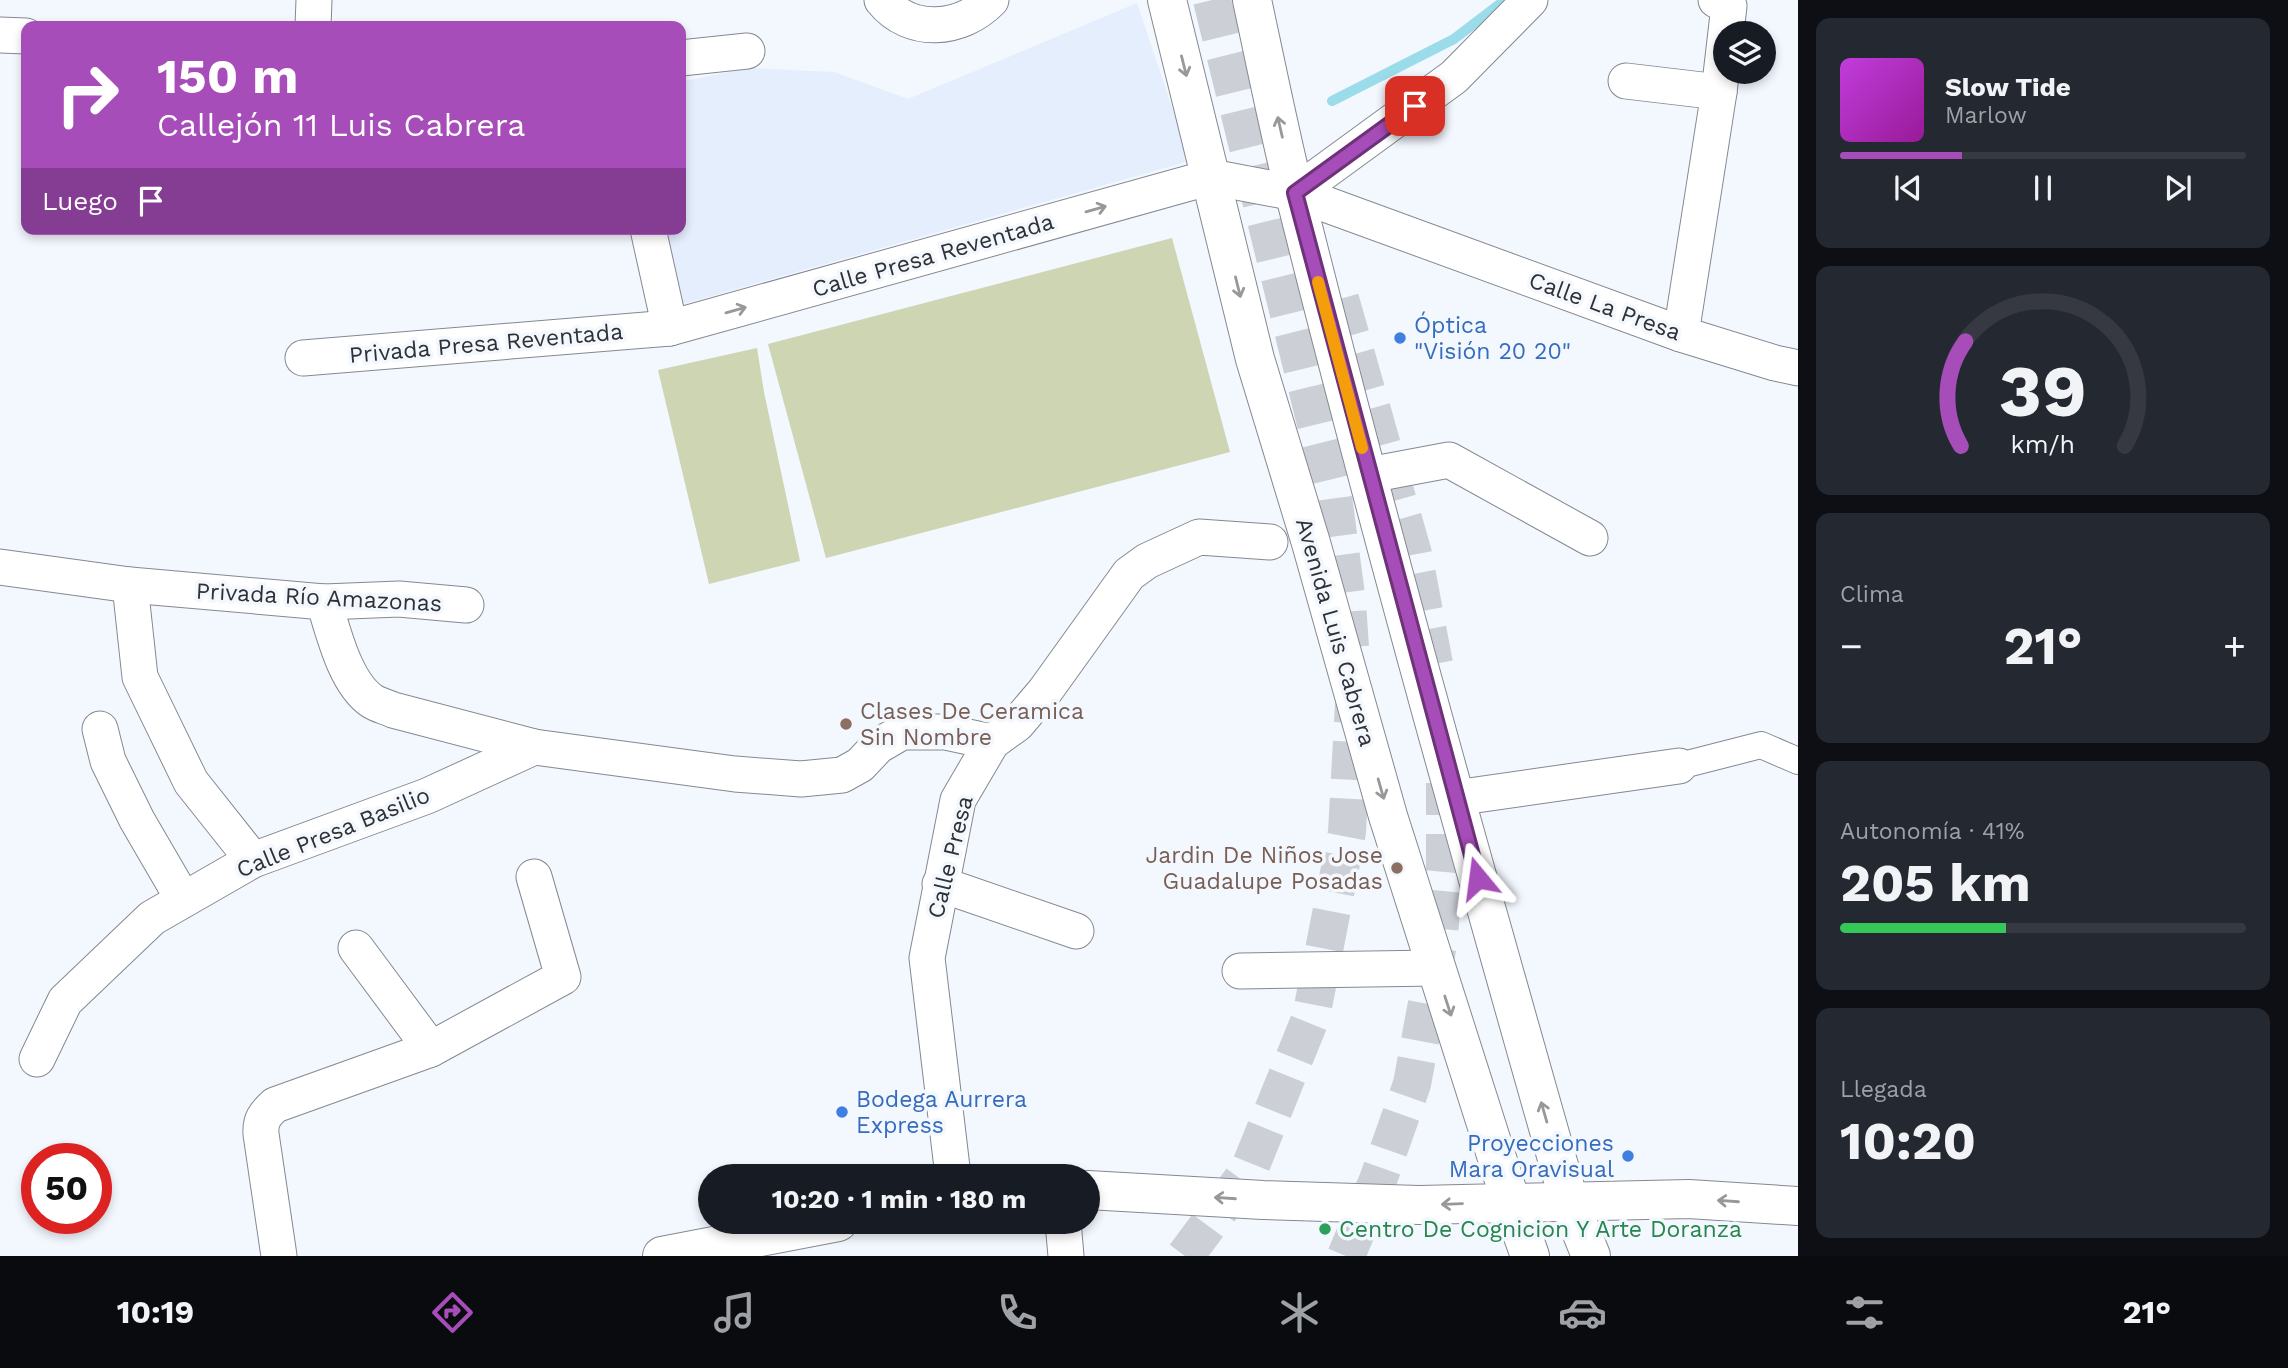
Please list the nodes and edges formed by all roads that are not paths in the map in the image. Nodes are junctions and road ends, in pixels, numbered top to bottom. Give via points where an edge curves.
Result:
1 (314, 0) edge
2 (882, 0) edge
3 (991, 0) edge
4 (1167, 0) edge
5 (1252, 0) edge
6 (1530, 0) edge
7 (1723, 3) edge
8 (313, 21) edge
9 (0, 35) edge
10 (21, 36) edge
11 (747, 51) dead end
12 (686, 57) edge
13 (1626, 81) dead end
14 (1719, 92) junction
15 (1211, 177) junction
16 (1295, 193) junction
17 (649, 235) edge
18 (670, 328) junction
19 (1681, 334) junction
20 (303, 358) dead end
21 (1798, 368) edge
22 (1369, 475) junction
23 (1590, 538) dead end
24 (1269, 542) dead end
25 (0, 567) edge
26 (130, 585) junction
27 (324, 602) junction
28 (467, 605) dead end
29 (100, 729) dead end
30 (992, 742) junction
31 (534, 747) junction
32 (1798, 761) edge
33 (1679, 766) joint
34 (1455, 798) junction
35 (253, 860) junction
36 (534, 877) dead end
37 (940, 884) junction
38 (183, 899) junction
39 (1076, 931) dead end
40 (356, 948) dead end
41 (1436, 968) junction
42 (1240, 971) dead end
43 (431, 1049) junction
44 (37, 1059) dead end
45 (952, 1164) edge
46 (1100, 1191) edge
47 (1569, 1201) junction
48 (1511, 1202) junction
49 (1797, 1204) edge
50 (811, 1234) edge
51 (1064, 1234) edge
52 (787, 1245) edge
53 (279, 1256) edge
54 (662, 1256) edge
55 (1066, 1256) edge
56 (1530, 1256) edge
57 (1591, 1256) edge

1 - 8 street
2 - 3 street via 911,22 938,27 964,19
4 -> 15 main road, Avenida Luis Cabrera
16 -> 5 main road
6 - 16 street via 1454,78
7 - 14 street
9 - 10 street
11 - 12 street
13 - 14 street
14 - 19 street
15 - 16 street, Calle Presa Reventada
18 -> 15 street, Calle Presa Reventada
15 -> 41 main road, Avenida Luis Cabrera via 1255,359
16 - 19 street, Calle La Presa
16 - 22 main road
17 - 18 street
18 - 20 street, Privada Presa Reventada
19 - 21 street, Calle La Presa
22 - 23 street via 1449,460
22 - 34 main road
24 - 30 street, Calle Presa via 1199,537 1147,561 1129,575 1017,724
25 - 26 street, Privada Río Amazonas
26 - 27 street, Privada Río Amazonas
26 - 35 street via 141,677 191,782
27 - 28 street, Privada Río Amazonas via 399,599
27 - 31 street via 339,653 371,701
29 - 38 street via 108,761
30 - 31 street via 945,732 902,732 842,775 801,779
30 - 37 street, Calle Presa via 958,800
31 - 35 street, Calle Presa Basilio via 427,796
32 - 33 street via 1761,745
33 - 34 street
47 -> 34 main road
35 - 38 street, Calle Presa Basilio
36 - 43 street via 563,977
37 - 39 street
37 - 45 street, Calle Presa via 927,958
38 - 44 street, Calle Presa Basilio via 152,918 65,1001
40 - 43 street
41 - 42 street
41 -> 48 main road, Avenida Luis Cabrera
43 - 53 street via 275,1105 265,1114 261,1134
48 -> 46 main road via 1380,1204
47 - 48 main road
49 -> 47 main road via 1689,1199
47 - 57 main road
48 - 56 main road, Avenida Luis Cabrera
50 - 52 main road
51 - 55 street
52 - 54 main road

